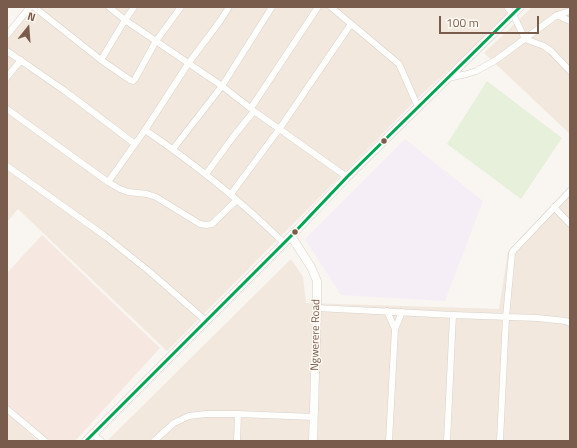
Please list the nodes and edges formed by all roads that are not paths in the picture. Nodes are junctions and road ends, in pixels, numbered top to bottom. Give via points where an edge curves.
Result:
1 (30, 7) edge
2 (34, 7) edge
3 (109, 7) edge
4 (134, 7) edge
5 (181, 7) edge
6 (229, 7) edge
7 (272, 7) edge
8 (318, 7) edge
9 (331, 7) edge
10 (507, 7) edge
11 (520, 7) edge
12 (570, 11) edge
13 (513, 14) junction
14 (557, 15) junction
15 (125, 20) junction
16 (570, 21) edge
17 (351, 24) junction
18 (7, 36) edge
19 (525, 39) junction
20 (156, 41) junction
21 (7, 51) edge
22 (20, 60) junction
23 (101, 60) junction
24 (188, 64) junction
25 (570, 71) edge
26 (7, 77) edge
27 (448, 78) junction
28 (222, 86) junction
29 (418, 107) junction
30 (7, 109) edge
31 (252, 109) junction
32 (280, 128) junction
33 (145, 130) junction
34 (135, 144) junction
35 (173, 149) junction
36 (7, 166) edge
37 (206, 174) junction
38 (347, 177) junction
39 (108, 182) junction
40 (570, 191) edge
41 (231, 194) junction
42 (237, 200) junction
43 (554, 207) junction
44 (570, 224) edge
45 (291, 236) junction
46 (284, 243) junction
47 (317, 308) junction
48 (387, 311) junction
49 (402, 312) junction
50 (453, 315) junction
51 (506, 317) junction
52 (206, 321) junction
53 (570, 323) edge
54 (395, 329) junction
55 (7, 409) edge
56 (238, 414) junction
57 (314, 417) junction
58 (93, 434) junction
59 (45, 441) edge
60 (86, 441) edge
61 (101, 441) edge
62 (154, 441) edge
63 (237, 441) edge
64 (313, 441) edge
65 (389, 441) edge
66 (447, 441) edge
67 (500, 441) edge

1 - 18 street
2 - 23 street
3 - 15 street
4 - 15 street
5 - 20 street
6 - 24 street
7 - 28 street
8 - 31 street
9 - 17 street
10 - 13 street
11 - 13 street
12 - 14 street
13 - 19 street
13 - 27 street
14 - 16 street
14 - 19 street
15 - 20 street
15 - 23 street
17 - 29 street via 399,64
17 - 32 street
19 - 25 street via 544,46
19 - 27 street via 476,71
20 - 23 street via 133,81
20 - 24 street
21 - 22 street
22 - 26 street
22 - 34 street
24 - 28 street
24 - 33 street
27 - 29 street
28 - 31 street
28 - 35 street
29 - 38 street
30 - 39 street
31 - 32 street
31 - 37 street
32 - 38 street
32 - 41 street
33 - 34 street
33 - 35 street
34 - 39 street
35 - 37 street
36 - 52 street via 105,236
37 - 41 street
38 - 45 street
39 - 42 street via 128,192 156,197 206,226 212,224
40 - 43 street
41 - 42 street
42 - 46 street
43 - 44 street
43 - 51 street via 512,253
45 - 46 street
45 - 47 street, Ngwerere Road via 317,281
46 - 52 street
47 - 48 street
47 - 57 street, Ngwerere Road
48 - 49 street
48 - 54 street
49 - 50 street
49 - 54 street
50 - 51 street
50 - 66 street
51 - 53 street via 566,320
51 - 67 street
52 - 58 street
54 - 65 street
55 - 59 street
56 - 57 street
56 - 62 street via 189,416 174,423
56 - 63 street
57 - 64 street, Ngwerere Road
58 - 60 street
58 - 61 street

